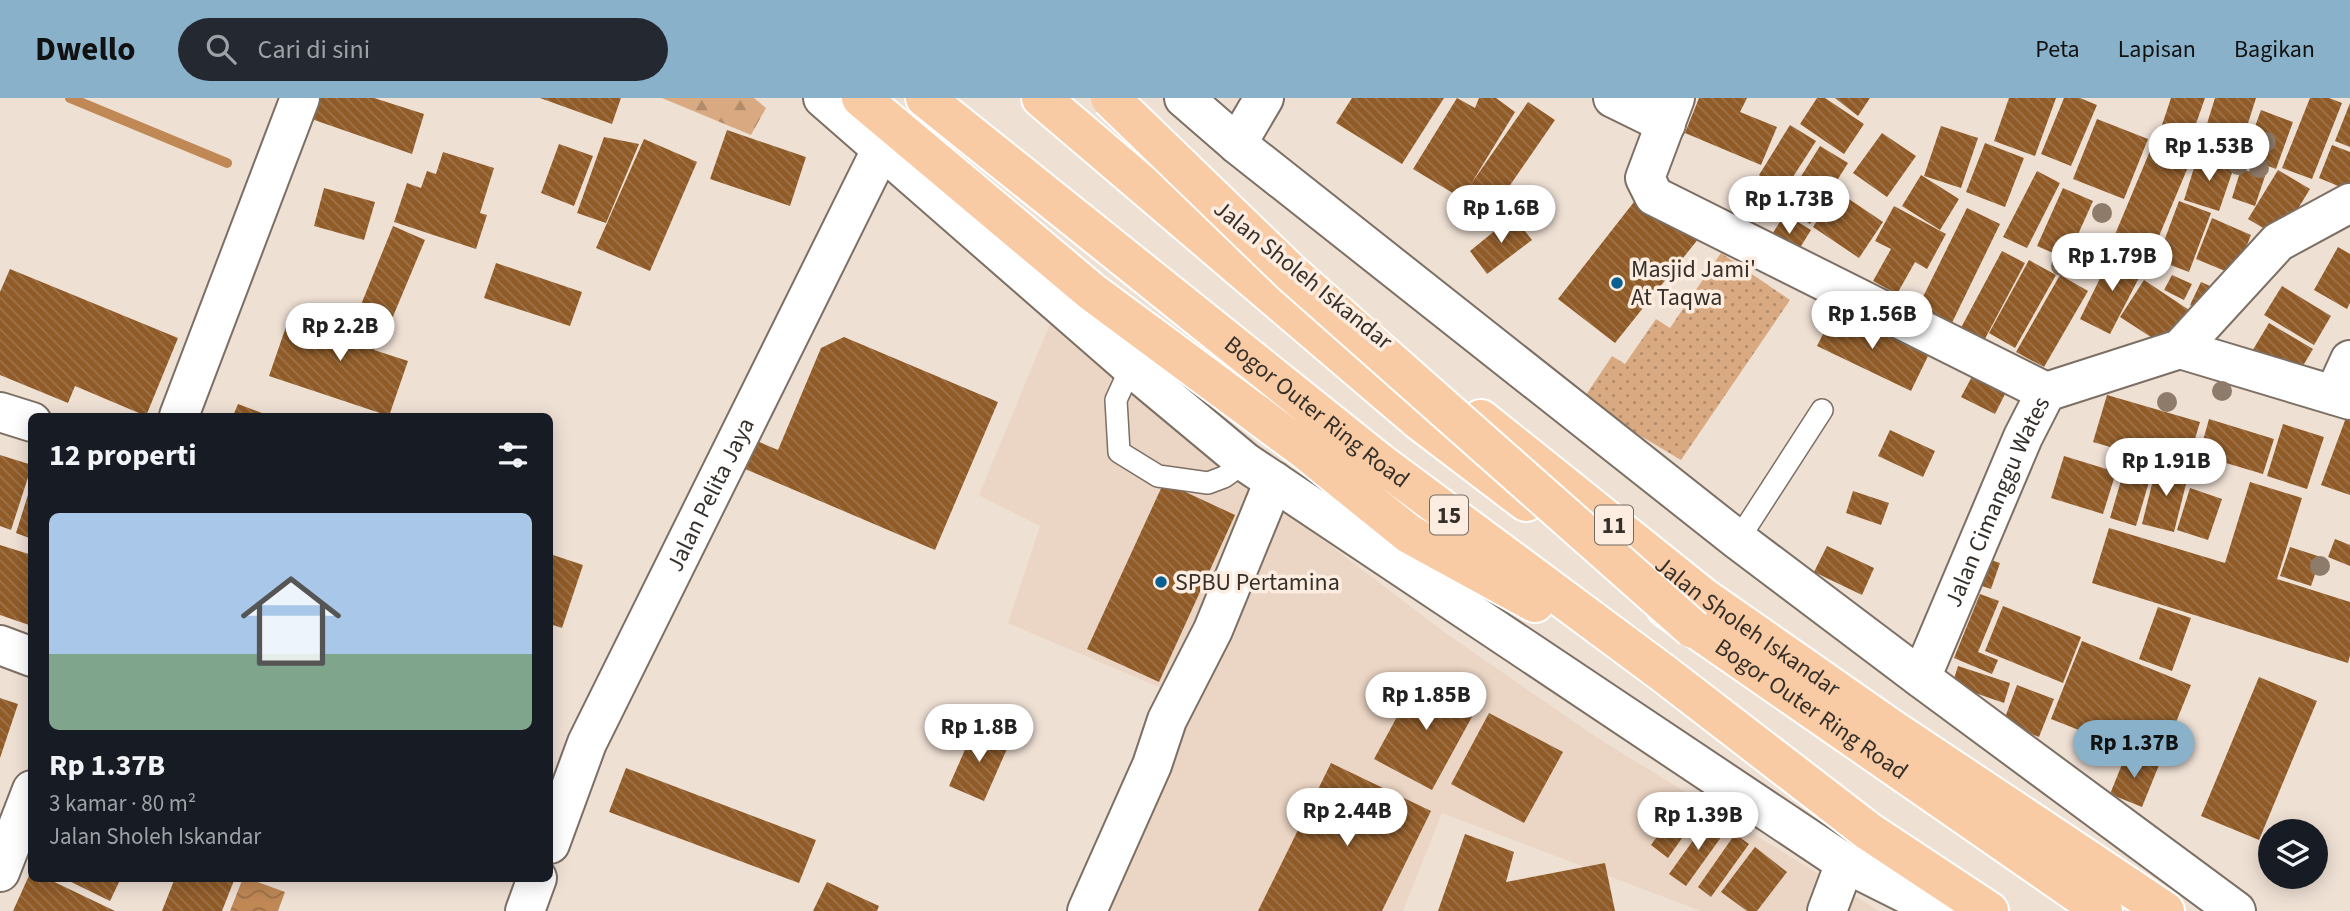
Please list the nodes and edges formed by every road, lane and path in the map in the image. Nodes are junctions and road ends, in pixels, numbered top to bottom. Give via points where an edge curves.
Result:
1 (300, 98) edge
2 (823, 98) edge
3 (861, 98) edge
4 (925, 98) edge
5 (951, 98) edge
6 (1041, 98) edge
7 (1094, 98) edge
8 (1110, 98) edge
9 (1184, 98) edge
10 (1264, 98) edge
11 (1613, 98) edge
12 (1670, 111) edge
13 (1237, 144) junction
14 (881, 150) junction
15 (2344, 213) edge
16 (2180, 349) junction
17 (2350, 360) edge
18 (1131, 367) junction
19 (2046, 392) junction
20 (2342, 398) edge
21 (1822, 410) dead end
22 (0, 412) edge
23 (179, 413) edge
24 (28, 421) edge
25 (1259, 472) junction
26 (1738, 540) junction
27 (1693, 628) junction
28 (0, 645) edge
29 (28, 656) edge
30 (1663, 673) junction
31 (1921, 678) junction
32 (28, 800) edge
33 (553, 836) edge
34 (1845, 863) junction
35 (0, 872) edge
36 (536, 882) edge
37 (525, 911) edge
38 (1087, 911) edge
39 (1826, 911) edge
40 (1941, 911) edge
41 (1989, 911) edge
42 (2011, 911) edge
43 (2103, 911) edge
44 (2165, 911) edge
45 (2236, 911) edge

1 - 23 street
2 - 14 street
3 - 30 highway via 1092,292 1305,450 1409,534
4 - 30 highway, Bogor Outer Ring Road / 15 via 1379,463
5 - 42 highway via 1150,262 1468,510 1853,800
6 - 27 highway, Bogor Outer Ring Road / 15, bridge via 1421,422
7 - 44 highway, Jalan Sholeh Iskandar / 11 via 1273,252 1703,597
8 - 27 highway, bridge via 1291,273
9 - 13 street
10 - 13 street
11 - 12 street
12 - 19 street via 1645,178 1654,196
13 - 26 street
14 - 18 street
14 - 33 street, Jalan Pelita Jaya via 587,743
15 - 16 street, Jalan Cimanggu Wates via 2278,242
16 - 19 street, Jalan Cimanggu Wates
16 - 20 street
17 - 20 street
18 - 25 street
18 - 25 lane via 1116,400 1119,452 1158,476 1208,483
19 - 31 street, Jalan Cimanggu Wates
21 - 26 lane
22 - 24 street
25 - 34 street
25 - 38 street via 1213,630 1167,720 1152,765
26 - 31 street
27 - 43 highway, Bogor Outer Ring Road / 15
28 - 29 street
30 - 41 highway, Bogor Outer Ring Road / 15 via 1868,831
31 - 45 street
32 - 35 street
34 - 39 street
34 - 40 street
36 - 37 street

